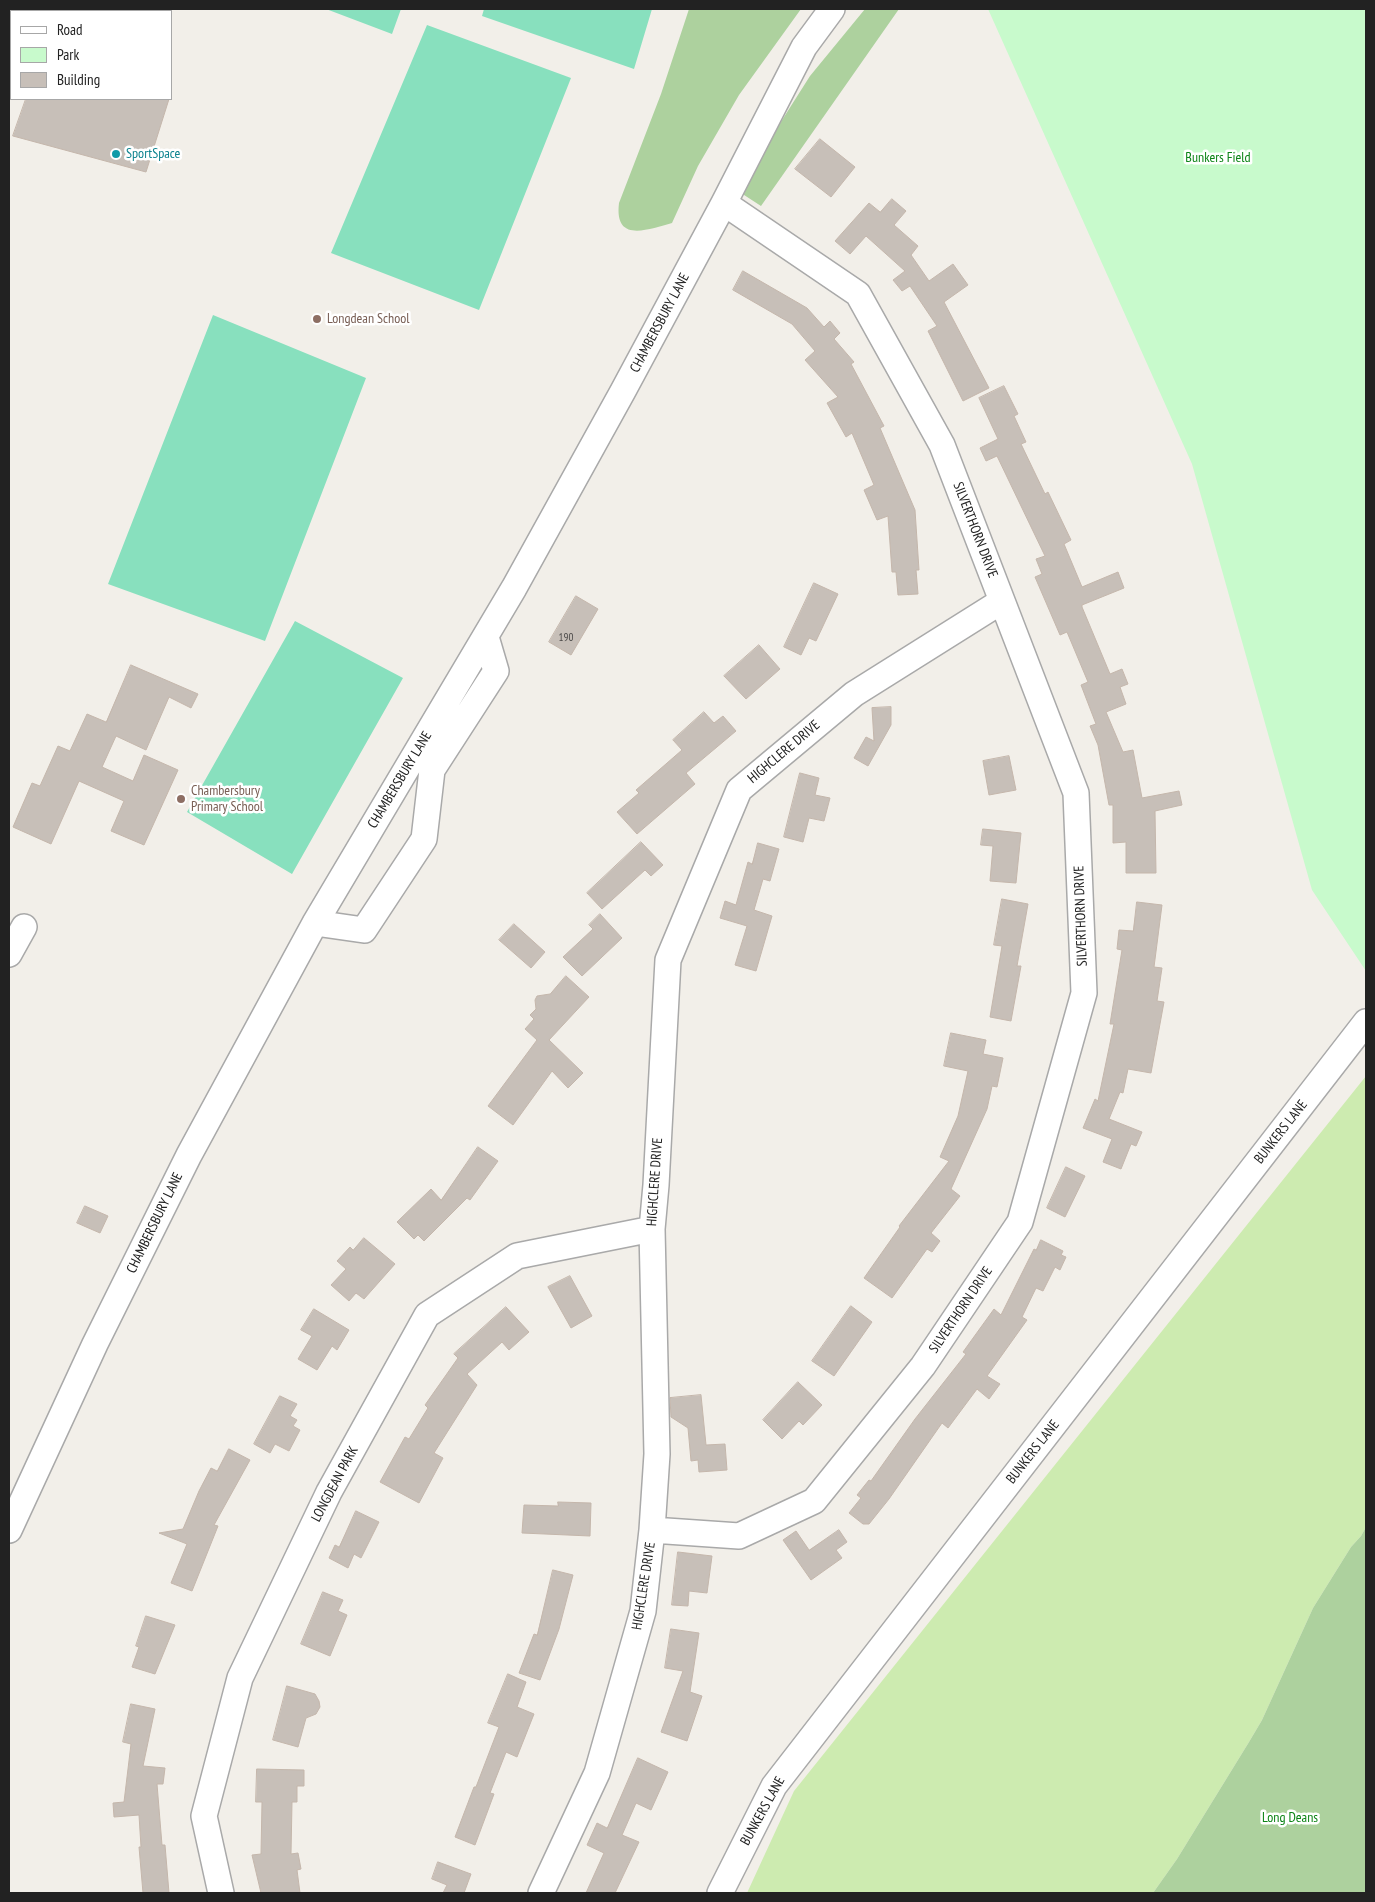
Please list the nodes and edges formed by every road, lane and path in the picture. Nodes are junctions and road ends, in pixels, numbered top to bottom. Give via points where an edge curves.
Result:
1 (832, 9) edge
2 (724, 202) junction
3 (1002, 601) junction
4 (486, 637) junction
5 (315, 923) junction
6 (24, 927) dead end
7 (9, 954) edge
8 (1366, 1022) edge
9 (652, 1229) junction
10 (9, 1530) edge
11 (652, 1530) junction
12 (221, 1893) edge
13 (541, 1893) edge
14 (720, 1893) edge

1 - 2 street, CHAMBERSBURY LANE via 804,47
2 - 3 street, SILVERTHORN DRIVE via 858,294 942,445
2 - 4 street, CHAMBERSBURY LANE
3 - 9 street, HIGHCLERE DRIVE via 854,694 739,790 668,960
3 - 11 street, SILVERTHORN DRIVE via 1076,793 1084,993 1020,1222 923,1366 814,1501 739,1536
4 - 5 street, CHAMBERSBURY LANE
4 - 5 street, CHAMBERSBURY LANE via 496,671 432,770 424,839 364,930
5 - 10 street, CHAMBERSBURY LANE via 189,1155 95,1344
6 - 7 street
8 - 14 street, BUNKERS LANE via 774,1786
9 - 11 street, HIGHCLERE DRIVE via 657,1454
9 - 12 street, LONGDEAN PARK via 517,1256 427,1316 329,1492 240,1678 204,1816
11 - 13 street, HIGHCLERE DRIVE via 643,1611 597,1773

